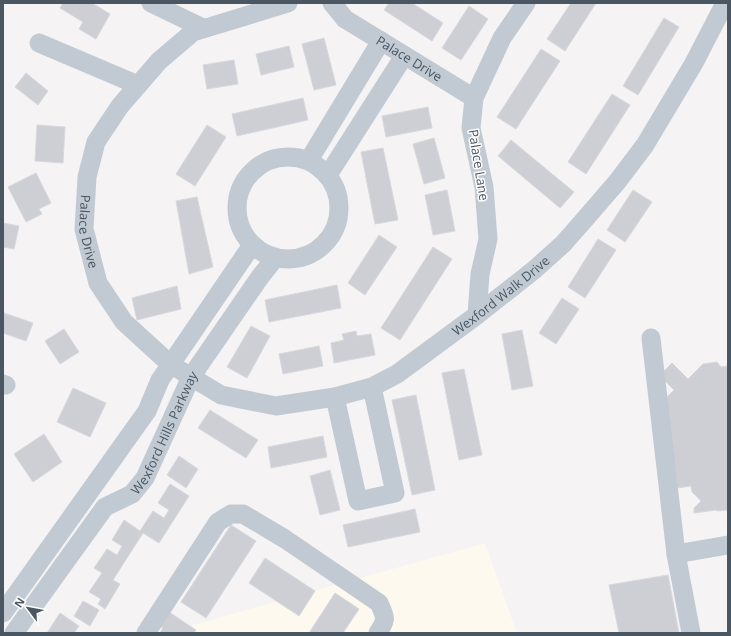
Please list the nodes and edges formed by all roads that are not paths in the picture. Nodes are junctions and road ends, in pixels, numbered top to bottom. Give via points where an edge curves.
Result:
1 (151, 3) edge
2 (288, 3) edge
3 (332, 3) edge
4 (526, 3) edge
5 (725, 3) edge
6 (203, 28) junction
7 (381, 41) junction
8 (39, 43) dead end
9 (404, 56) junction
10 (138, 84) junction
11 (474, 98) junction
12 (309, 160) junction
13 (328, 175) junction
14 (252, 245) junction
15 (275, 258) junction
16 (477, 315) junction
17 (651, 338) dead end
18 (170, 364) junction
19 (191, 377) junction
20 (372, 387) junction
21 (335, 397) junction
22 (728, 545) edge
23 (49, 549) junction
24 (676, 554) junction
25 (66, 561) junction
26 (3, 613) edge
27 (14, 633) edge
28 (146, 633) edge
29 (378, 633) edge
30 (691, 633) edge

1 - 6 street
2 - 6 street, Palace Drive
3 - 7 street, Palace Drive via 345,19
4 - 11 street, Palace Lane via 502,38
5 - 16 street, Wexford Walk Drive via 694,63 645,145 617,182 563,244
6 - 10 street, Palace Drive via 193,32 159,61
7 - 9 street, Palace Drive
7 - 12 street
8 - 10 street
9 - 11 street, Palace Drive
9 - 13 street
10 - 18 street, Palace Drive via 96,142 86,177 84,229 98,283 124,322
11 - 16 street, Palace Lane via 471,128 484,187 488,239 480,274
12 - 13 street via 320,166
12 - 14 street via 289,156 269,160 252,171 240,188 238,215 241,228
13 - 15 street via 337,191 340,209 336,228 326,243 311,254 293,259
14 - 15 street
14 - 18 street, Wexford Hills Parkway
15 - 19 street, Wexford Hills Parkway
16 - 20 street, Wexford Walk Drive via 397,374
17 - 24 street
18 - 19 street, Wexford Walk Drive
18 - 23 street, Wexford Hills Parkway via 147,411
19 - 21 street, Wexford Walk Drive via 221,395 276,406
19 - 25 street, Wexford Hills Parkway via 145,478 132,494 105,507
20 - 21 street, Wexford Walk Drive
20 - 21 street via 395,493 358,501
22 - 24 street
23 - 25 street
23 - 26 street, Wexford Hills Parkway
24 - 30 street
25 - 27 street, Wexford Hills Parkway
28 - 29 street via 218,522 231,514 243,514 285,539 379,603 384,612 385,622

